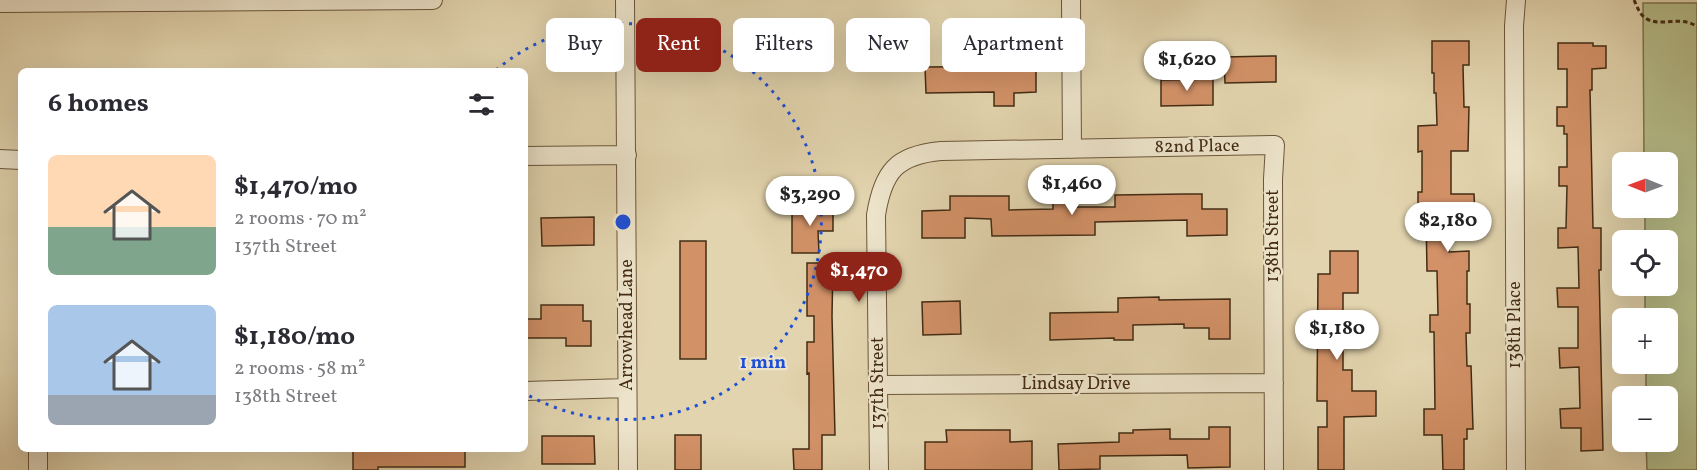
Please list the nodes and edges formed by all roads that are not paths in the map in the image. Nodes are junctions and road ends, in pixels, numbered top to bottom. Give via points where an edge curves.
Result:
1 (433, 0) edge
2 (625, 0) edge
3 (1071, 0) edge
4 (1516, 0) edge
5 (68, 2) edge
6 (0, 3) edge
7 (1275, 145) joint
8 (1072, 149) junction
9 (528, 156) edge
10 (627, 156) junction
11 (0, 159) edge
12 (18, 160) edge
13 (904, 160) joint
14 (1274, 383) junction
15 (878, 386) junction
16 (627, 388) junction
17 (528, 391) edge
18 (38, 452) edge
19 (38, 470) edge
20 (628, 470) edge
21 (879, 470) edge
22 (1274, 470) edge
23 (1516, 470) edge

1 - 5 street
2 - 10 street, Arrowhead Lane
3 - 8 street
4 - 23 street, 138th Place
5 - 6 street
7 - 8 street, 82nd Place
7 - 14 street, 138th Street
8 - 13 street, 82nd Place via 925,152
9 - 10 street
10 - 16 street, Arrowhead Lane
11 - 12 street
13 - 15 street, 137th Street via 884,182 876,215
14 - 15 street, Lindsay Drive
14 - 22 street, 138th Street
15 - 21 street, 137th Street
16 - 17 street
16 - 20 street, Arrowhead Lane
18 - 19 street

